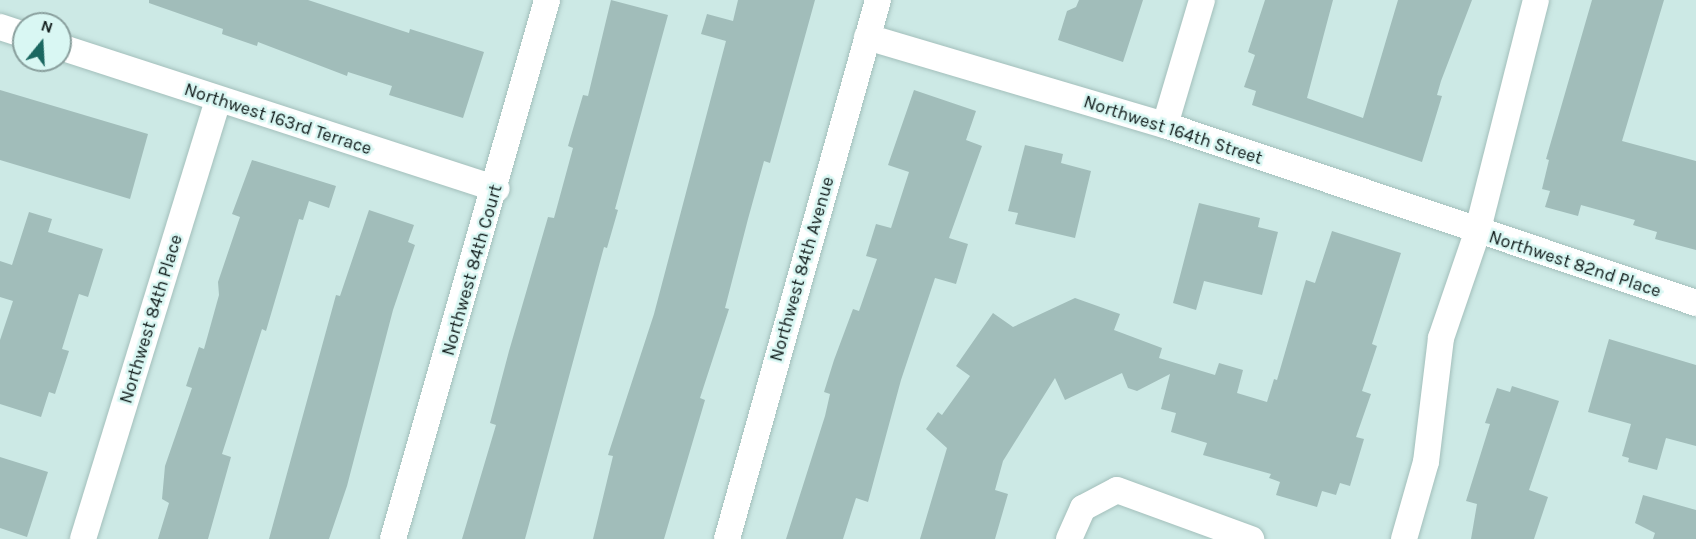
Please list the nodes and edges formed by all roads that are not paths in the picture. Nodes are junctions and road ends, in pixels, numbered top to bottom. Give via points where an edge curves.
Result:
1 (547, 0) edge
2 (878, 0) edge
3 (1202, 0) edge
4 (1536, 0) edge
5 (867, 37) junction
6 (72, 51) edge
7 (218, 100) junction
8 (1166, 125) junction
9 (496, 189) junction
10 (1477, 233) junction
11 (1696, 303) edge
12 (83, 539) edge
13 (393, 539) edge
14 (727, 539) edge
15 (1069, 539) edge
16 (1251, 539) edge
17 (1404, 539) edge

1 - 9 street, Northwest 84th Court
2 - 5 street, Northwest 84th Avenue
3 - 8 street
4 - 10 street, Northwest 82nd Place
5 - 8 street, Northwest 164th Street
5 - 14 street, Northwest 84th Avenue
6 - 7 street, Northwest 163rd Terrace
7 - 9 street, Northwest 163rd Terrace
7 - 12 street, Northwest 84th Place
8 - 10 street, Northwest 164th Street
9 - 13 street, Northwest 84th Court
10 - 11 street, Northwest 82nd Place
10 - 17 street via 1442,338 1426,462
15 - 16 street via 1083,508 1117,490

